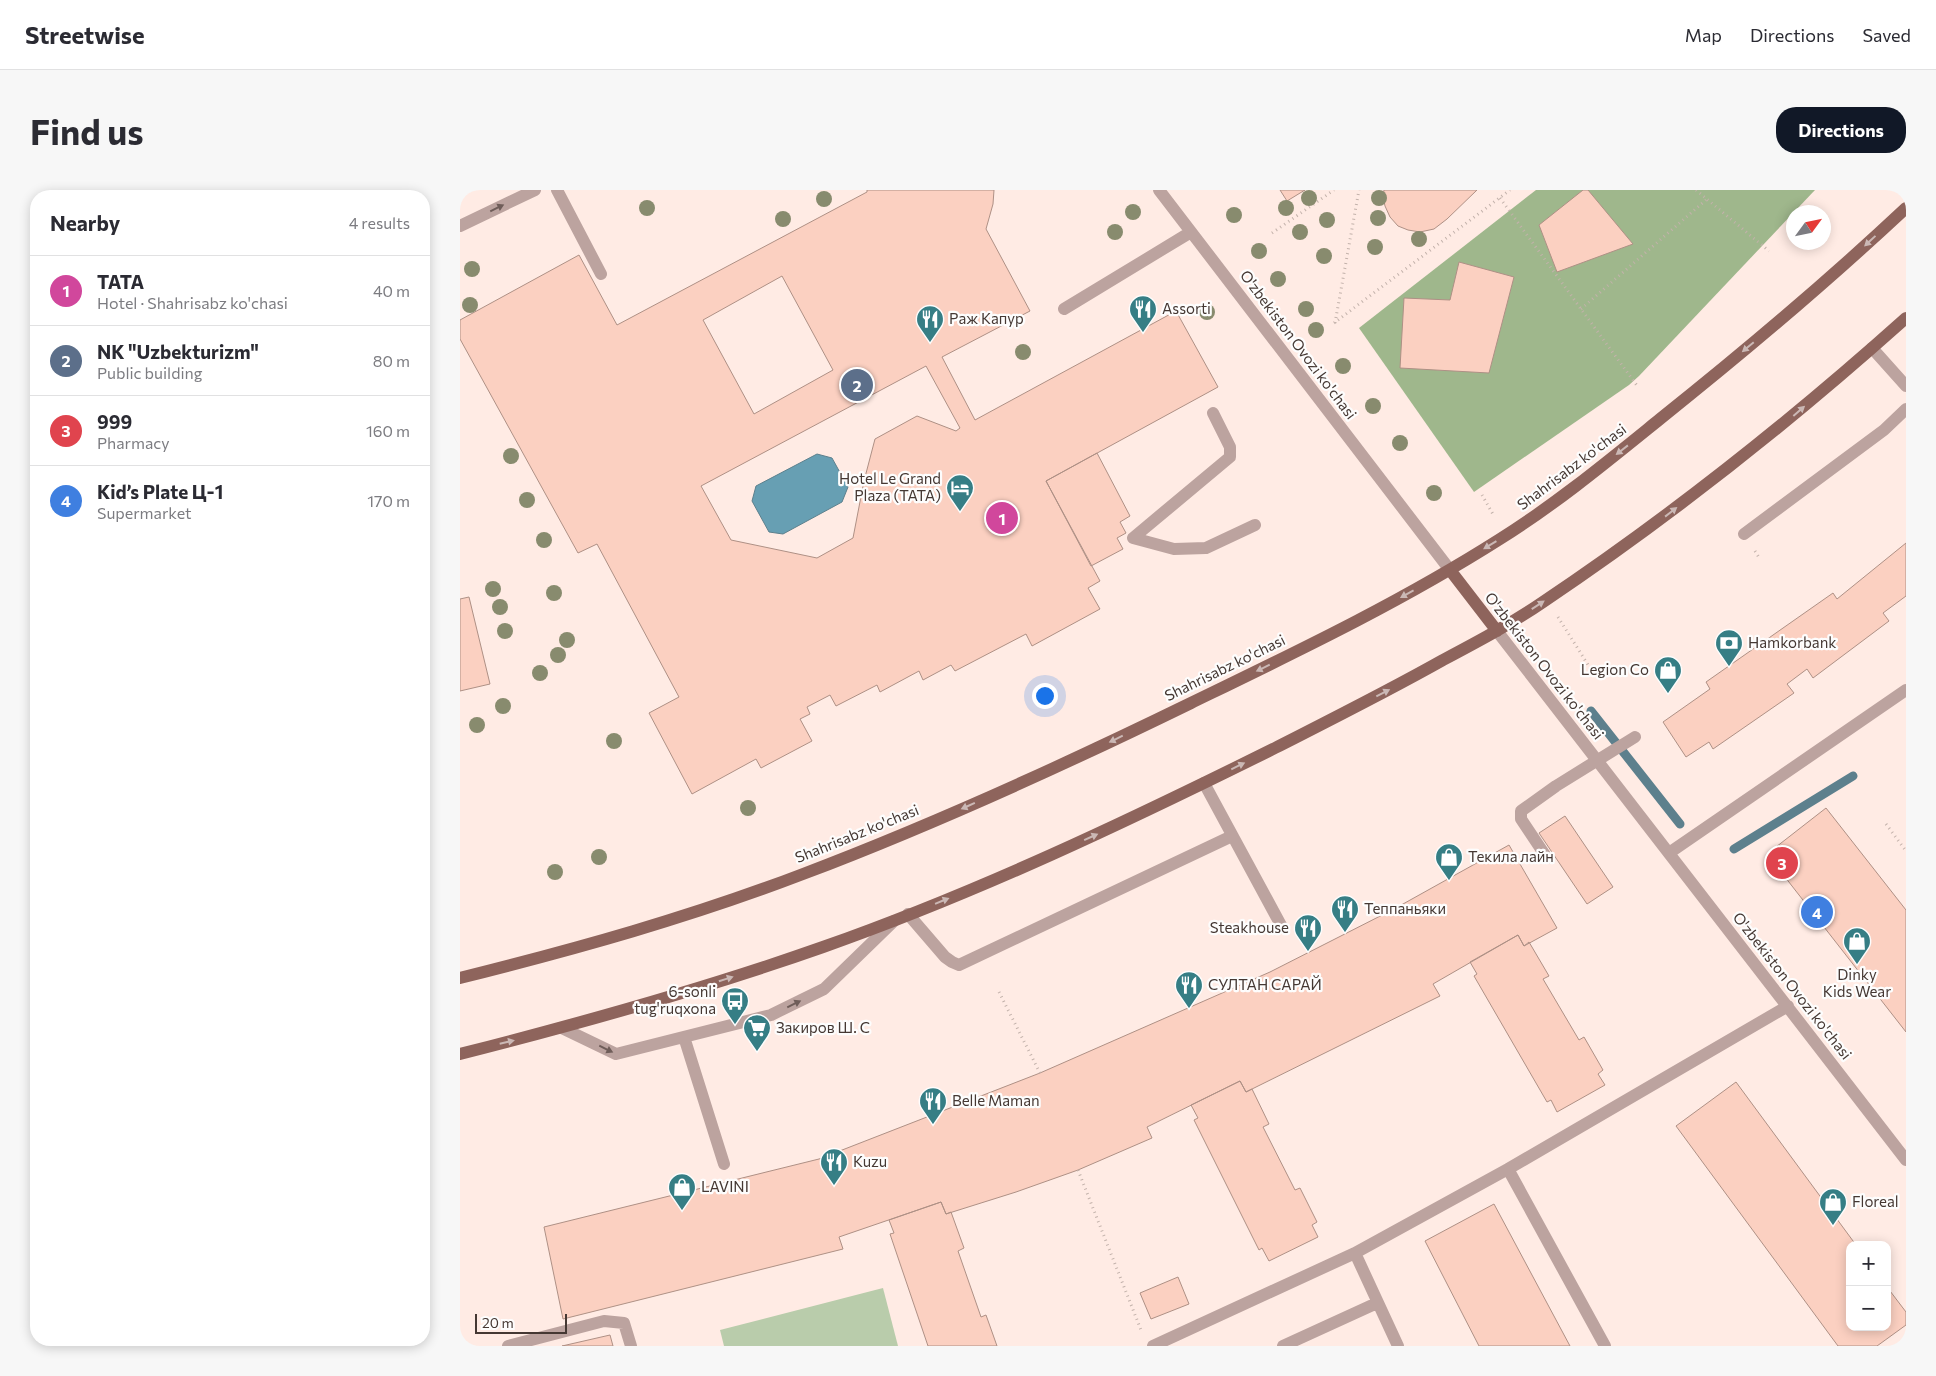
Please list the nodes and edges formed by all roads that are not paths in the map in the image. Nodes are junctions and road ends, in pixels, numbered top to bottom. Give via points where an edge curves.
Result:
1 (535, 190) edge
2 (557, 190) edge
3 (1159, 190) edge
4 (1906, 208) edge
5 (460, 226) edge
6 (1191, 232) junction
7 (601, 274) dead end
8 (1064, 309) dead end
9 (1906, 318) edge
10 (1872, 348) junction
11 (1906, 386) edge
12 (1906, 410) edge
13 (1214, 413) dead end
14 (1255, 525) dead end
15 (1744, 534) dead end
16 (1450, 570) junction
17 (1497, 630) junction
18 (1906, 690) edge
19 (1635, 737) dead end
20 (1598, 761) junction
21 (1204, 783) junction
22 (1232, 836) junction
23 (1669, 853) junction
24 (1547, 858) dead end
25 (902, 917) junction
26 (1282, 927) dead end
27 (460, 978) edge
28 (1788, 1006) junction
29 (562, 1028) junction
30 (684, 1037) junction
31 (460, 1054) edge
32 (1906, 1160) edge
33 (724, 1164) dead end
34 (1508, 1169) junction
35 (1355, 1253) junction
36 (1377, 1303) junction
37 (1148, 1341) edge
38 (508, 1346) edge
39 (631, 1346) edge
40 (1283, 1346) edge
41 (1398, 1346) edge
42 (1605, 1346) edge

5 -> 1 street
2 - 7 street
3 - 6 street, O'zbekiston Ovozi ko'chasi
4 -> 16 main road, Shahrisabz ko'chasi via 1791,311 1622,450 1505,536
6 - 8 street
6 - 16 street, O'zbekiston Ovozi ko'chasi
9 - 10 main road
10 - 11 street
17 -> 10 main road via 1665,517 1792,417
12 - 15 street via 1884,430
13 - 14 street via 1230,447 1230,457 1133,538 1174,549 1206,548
16 - 17 main road, O'zbekiston Ovozi ko'chasi
16 -> 27 main road, Shahrisabz ko'chasi via 1295,653 1085,754 943,817 800,875 699,910 624,934
17 - 20 street, O'zbekiston Ovozi ko'chasi
21 -> 17 main road via 1404,682
18 - 23 street
19 - 20 street
20 - 23 street, O'zbekiston Ovozi ko'chasi
20 - 24 street via 1521,810 1521,819
21 - 22 street
25 -> 21 main road via 1084,840
22 - 25 street via 959,965 945,957
22 - 26 street
23 - 28 street, O'zbekiston Ovozi ko'chasi
29 -> 25 main road via 672,997 824,947
30 -> 25 street via 771,1015 824,989
28 - 32 street, O'zbekiston Ovozi ko'chasi
28 - 34 street
29 -> 30 street via 616,1054
31 -> 29 main road
30 - 33 street
34 - 35 street
34 - 42 street
35 - 36 street
35 - 37 street
36 - 40 street
36 - 41 street
38 - 39 street via 604,1321 624,1323

